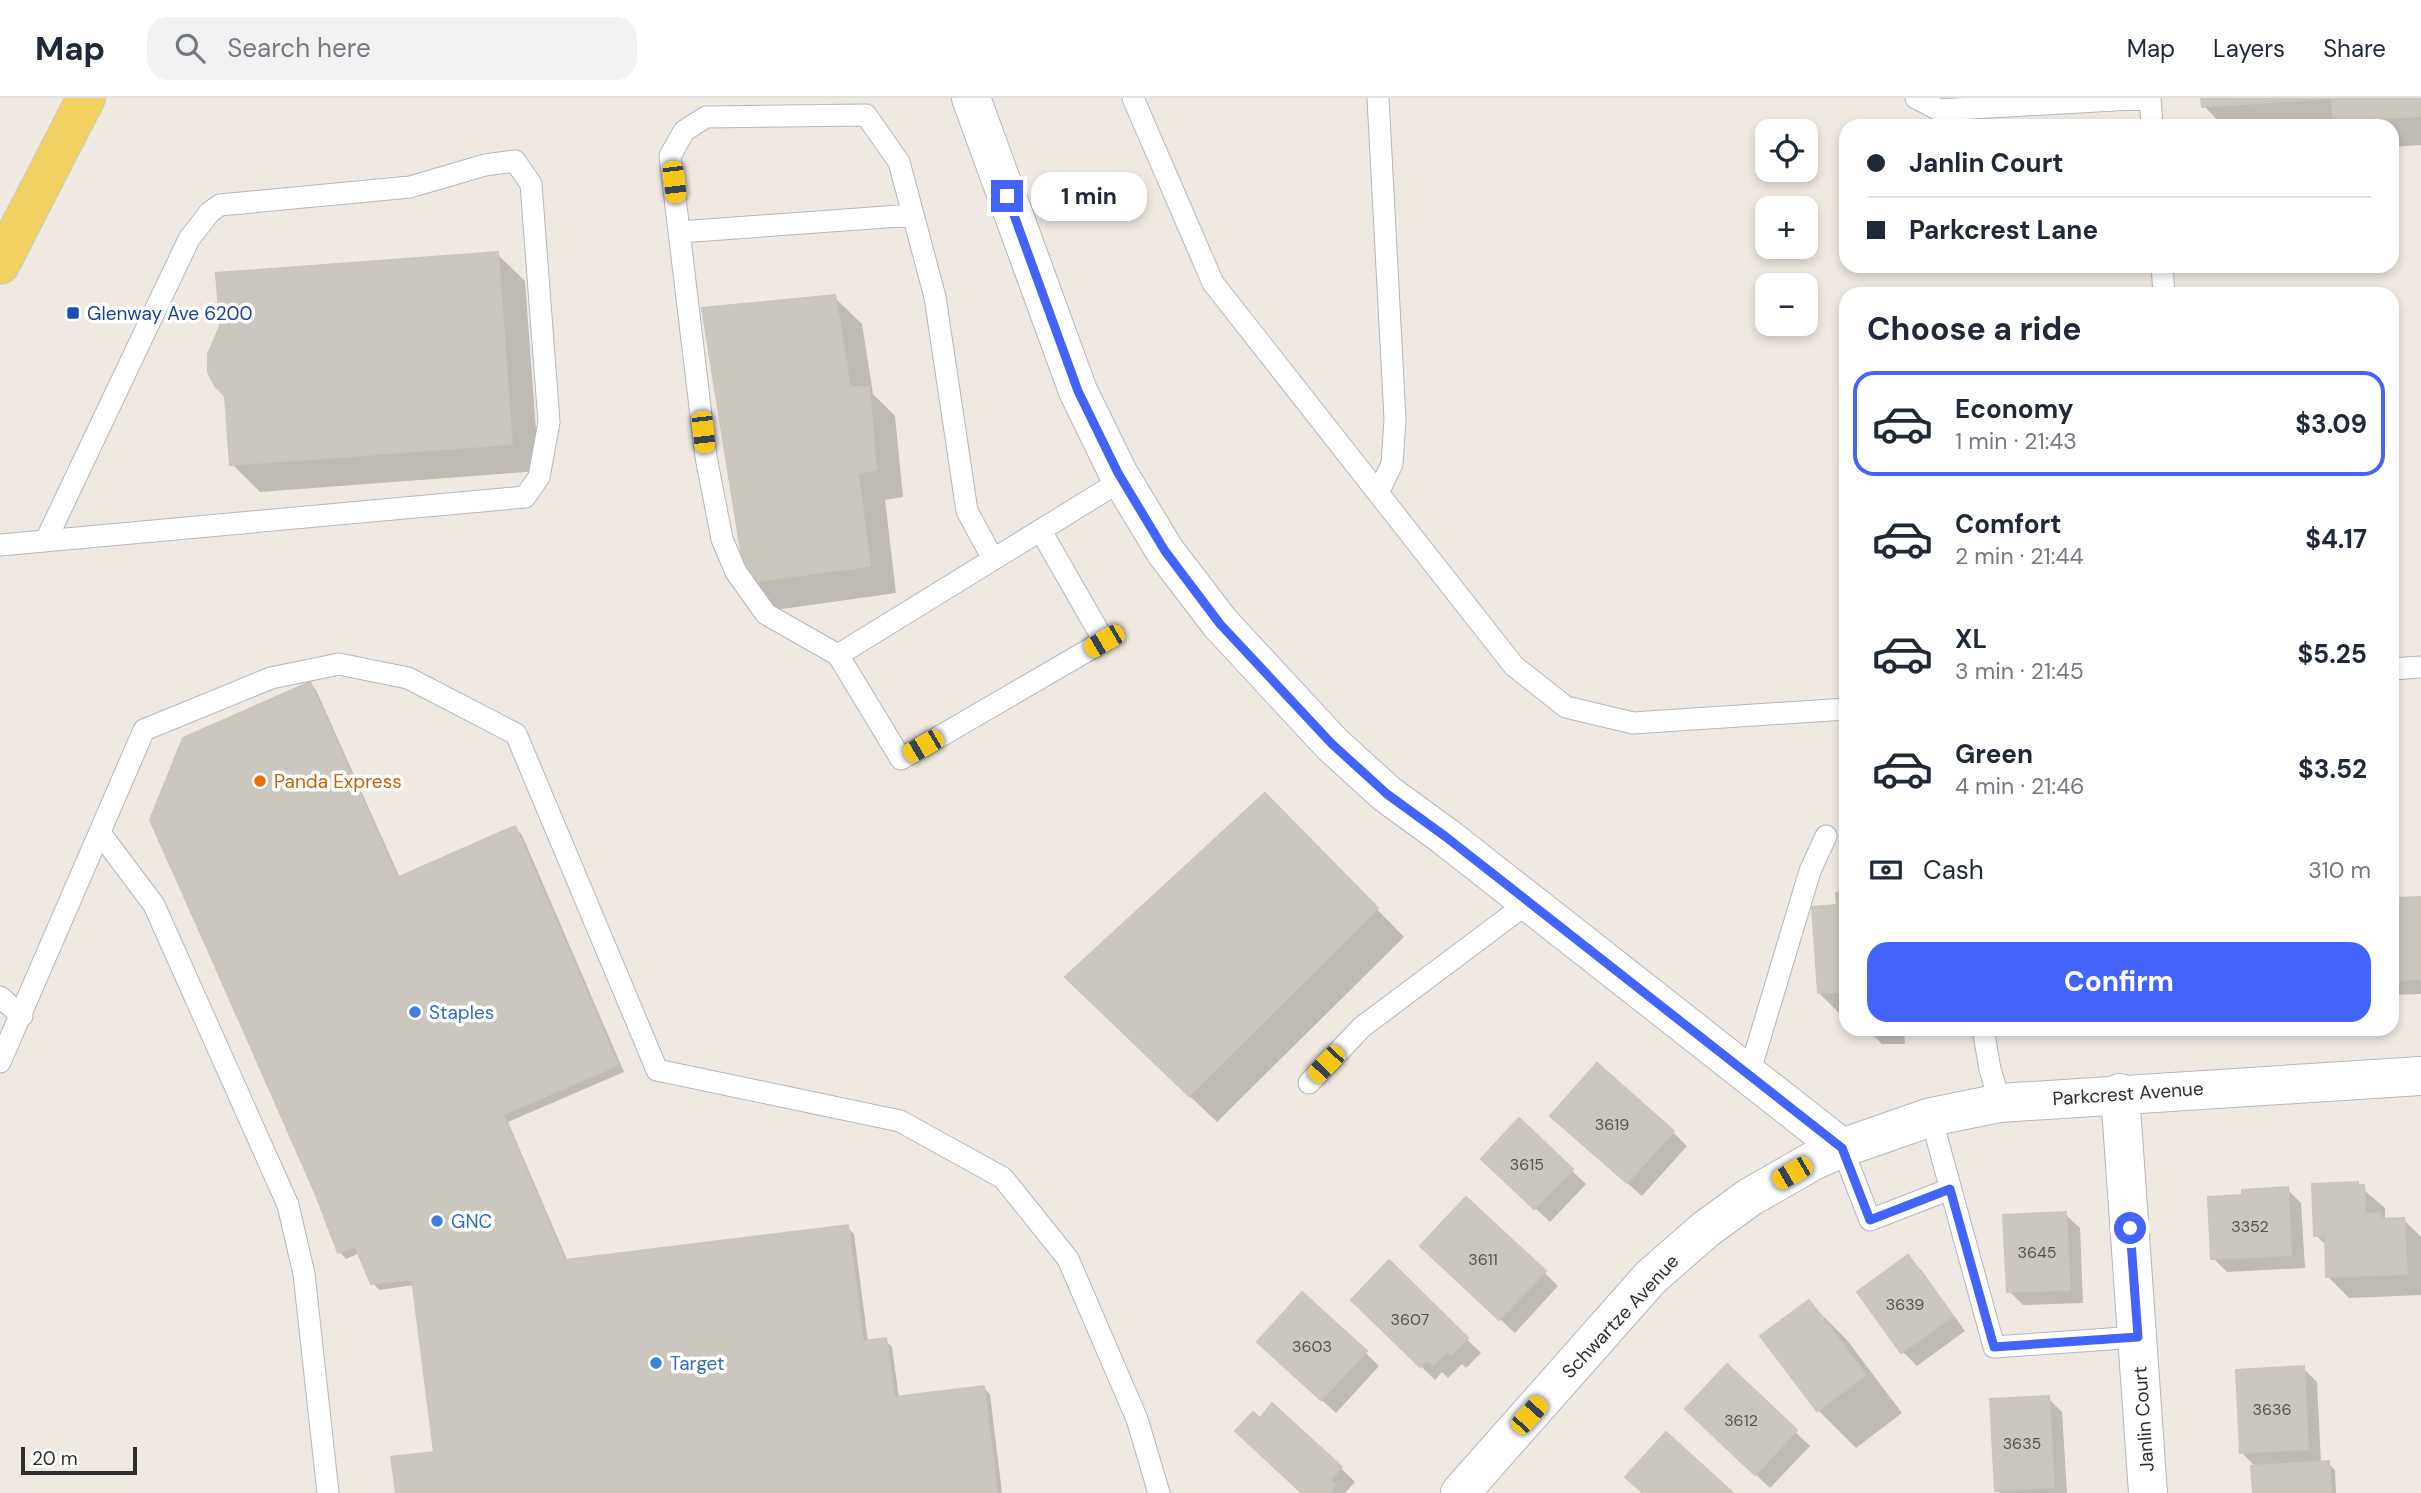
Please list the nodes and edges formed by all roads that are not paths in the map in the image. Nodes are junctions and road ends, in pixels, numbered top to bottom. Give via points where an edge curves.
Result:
1 (86, 98) edge
2 (971, 98) edge
3 (1133, 98) edge
4 (1378, 98) edge
5 (1916, 98) edge
6 (2152, 119) edge
7 (913, 215) junction
8 (680, 232) junction
9 (0, 265) edge
10 (1122, 480) junction
11 (1378, 493) junction
12 (1041, 531) junction
13 (46, 540) junction
14 (0, 545) edge
15 (993, 559) junction
16 (838, 655) junction
17 (2421, 667) edge
18 (2399, 669) edge
19 (1839, 709) edge
20 (100, 833) junction
21 (1826, 836) dead end
22 (1529, 902) junction
23 (0, 997) edge
24 (22, 1016) junction
25 (1984, 1036) edge
26 (0, 1062) edge
27 (1749, 1074) junction
28 (2421, 1076) edge
29 (1308, 1083) dead end
30 (2120, 1093) junction
31 (2000, 1103) junction
32 (1931, 1117) junction
33 (1842, 1148) junction
34 (1950, 1189) junction
35 (2138, 1337) junction
36 (328, 1493) edge
37 (1159, 1493) edge
38 (1460, 1493) edge
39 (2148, 1493) edge

1 - 9 main road
2 - 10 street via 1078,391
3 - 11 lane via 1213,283
4 - 11 lane via 1395,419 1392,464
5 - 6 lane via 1939,110 2150,98
7 - 8 lane
7 - 8 lane via 899,162 866,115 706,117 684,131 670,156
7 - 15 lane via 935,296 967,511
8 - 16 lane via 706,457 722,538 736,572 765,614
10 - 12 lane
10 - 22 street via 1165,551 1220,624 1332,744 1387,794
11 - 19 lane via 1514,666 1566,707 1633,723
12 - 15 lane
12 - 16 lane via 1104,641 901,759
13 - 13 lane via 525,496 539,477 549,422 531,184 515,161 410,187 220,205 210,212 189,239
13 - 14 lane
15 - 16 lane
17 - 18 lane
20 - 24 lane
20 - 36 lane via 154,905 288,1205 304,1274
20 - 37 lane via 144,730 271,678 338,664 408,678 516,734 657,1070 900,1121 1003,1178 1068,1259 1137,1419
21 - 27 lane via 1810,871
22 - 27 street
22 - 29 lane via 1362,1027
23 - 24 lane
24 - 26 lane
25 - 31 lane
27 - 33 street
28 - 30 street, Parkcrest Avenue
30 - 31 street, Parkcrest Avenue
30 - 35 street, Janlin Court
31 - 32 street, Parkcrest Avenue
32 - 33 street, Parkcrest Avenue
32 - 34 lane
33 - 34 lane via 1870,1220
33 - 38 street, Schwartze Avenue via 1750,1197 1651,1277
34 - 35 lane via 1994,1347
35 - 39 street, Janlin Court

